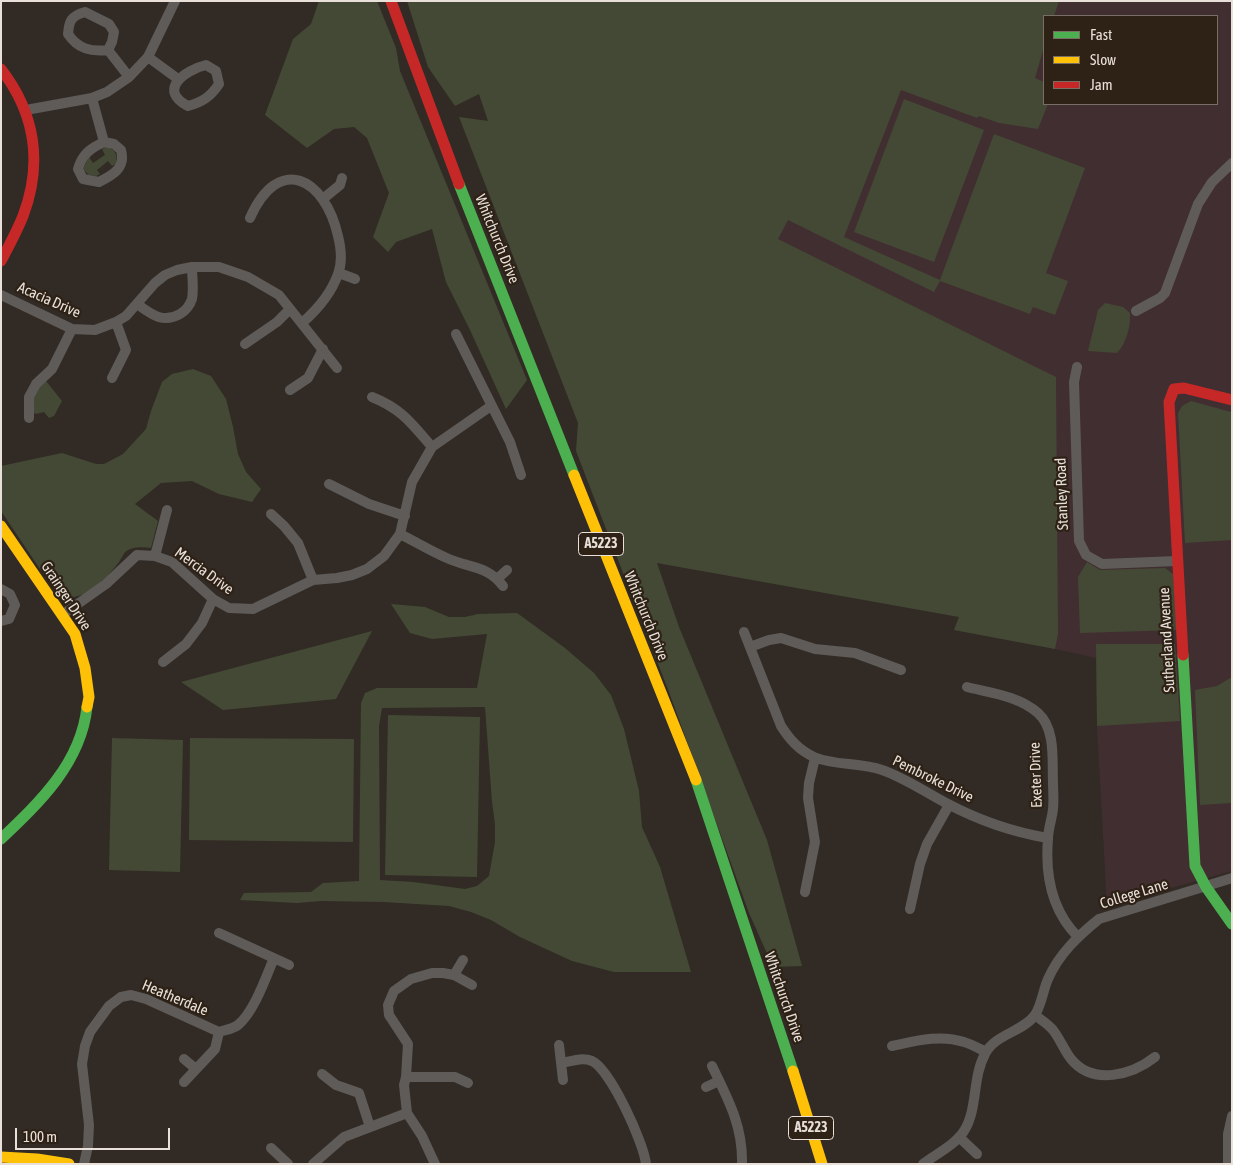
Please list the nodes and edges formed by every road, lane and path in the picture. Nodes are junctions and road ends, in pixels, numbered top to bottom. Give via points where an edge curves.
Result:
1 (175, 1) edge
2 (391, 1) edge
3 (108, 50) junction
4 (148, 57) junction
5 (1, 69) edge
6 (129, 77) junction
7 (178, 79) junction
8 (92, 98) junction
9 (26, 110) junction
10 (104, 142) junction
11 (1232, 163) edge
12 (342, 178) dead end
13 (324, 198) junction
14 (250, 218) dead end
15 (1, 261) edge
16 (192, 267) junction
17 (338, 273) junction
18 (355, 279) dead end
19 (1, 295) edge
20 (137, 304) junction
21 (290, 309) junction
22 (1136, 311) dead end
23 (116, 322) junction
24 (302, 323) junction
25 (72, 329) junction
26 (456, 334) dead end
27 (245, 344) dead end
28 (323, 350) junction
29 (1077, 367) dead end
30 (337, 368) dead end
31 (112, 378) dead end
32 (290, 390) dead end
33 (372, 397) dead end
34 (1232, 400) edge
35 (491, 406) junction
36 (30, 418) dead end
37 (432, 447) junction
38 (521, 475) dead end
39 (328, 484) dead end
40 (167, 510) dead end
41 (271, 514) dead end
42 (405, 516) junction
43 (1, 526) edge
44 (400, 534) junction
45 (155, 556) junction
46 (1177, 561) junction
47 (506, 570) dead end
48 (312, 580) junction
49 (1, 589) edge
50 (213, 599) junction
51 (62, 615) junction
52 (1, 621) edge
53 (744, 632) dead end
54 (750, 647) junction
55 (163, 662) dead end
56 (901, 670) dead end
57 (967, 687) dead end
58 (815, 758) junction
59 (948, 805) junction
60 (1048, 838) junction
61 (1, 839) edge
62 (1232, 878) edge
63 (1206, 887) junction
64 (805, 892) dead end
65 (910, 909) dead end
66 (1232, 924) edge
67 (220, 933) dead end
68 (1078, 937) junction
69 (274, 958) junction
70 (463, 960) dead end
71 (289, 965) dead end
72 (454, 975) junction
73 (472, 985) dead end
74 (1035, 1015) junction
75 (219, 1032) junction
76 (559, 1045) dead end
77 (892, 1046) dead end
78 (986, 1052) junction
79 (1155, 1057) dead end
80 (184, 1059) dead end
81 (562, 1063) junction
82 (712, 1066) dead end
83 (196, 1069) junction
84 (322, 1074) dead end
85 (406, 1077) junction
86 (563, 1080) dead end
87 (719, 1081) junction
88 (184, 1082) dead end
89 (468, 1083) dead end
90 (706, 1087) dead end
91 (407, 1113) junction
92 (1232, 1116) edge
93 (370, 1127) junction
94 (959, 1137) junction
95 (271, 1148) dead end
96 (977, 1154) dead end
97 (1, 1157) edge
98 (69, 1164) edge
99 (84, 1164) edge
100 (288, 1164) edge
101 (313, 1164) edge
102 (435, 1164) edge
103 (646, 1164) edge
104 (742, 1164) edge
105 (822, 1164) edge
106 (923, 1164) edge
107 (1228, 1164) edge

1 - 4 street
2 - 105 street, Whitchurch Drive / A5223 via 468,207 699,788
3 - 3 street via 95,52 74,43 68,34 69,22 74,15 85,12 109,24 114,32
3 - 6 street
4 - 6 street
4 - 7 street
5 - 9 street
6 - 8 street via 108,92
7 - 7 street via 192,68 206,65 216,71 219,84 211,96 188,106 177,97 175,84
8 - 9 street
8 - 10 street
9 - 15 street via 32,141 32,177 26,208
10 - 10 street via 121,150 122,164 99,182 83,179 78,169 80,159
11 - 22 street via 1212,182 1198,204 1165,293
12 - 13 street via 340,185
13 - 14 street via 306,183 281,181 260,198
13 - 17 street via 340,247
16 - 20 street, Acacia Drive via 165,275
16 - 20 street via 191,300 184,312 163,319
16 - 21 street, Acacia Drive via 219,268 248,277 278,295
17 - 18 street
17 - 24 street via 329,294
19 - 25 street, Acacia Drive
20 - 23 street, Acacia Drive
21 - 24 street, Acacia Drive
21 - 27 street
23 - 25 street, Acacia Drive via 95,330
23 - 31 street via 126,350
24 - 28 street, Acacia Drive
25 - 36 street via 52,369 36,384 29,397
26 - 35 street
28 - 30 street, Acacia Drive
28 - 32 street via 308,378
29 - 46 street, Stanley Road via 1074,382 1079,542 1086,555 1102,564
33 - 37 street via 405,416
34 - 46 street, Sutherland Avenue via 1184,388 1174,389 1169,402
35 - 37 street, Mercia Drive
35 - 38 street via 510,442
37 - 42 street, Mercia Drive via 412,482
39 - 42 street via 368,504
40 - 45 street
41 - 48 street via 298,543
42 - 44 street, Mercia Drive
43 - 51 street, Grainger Drive
44 - 47 street via 449,559 487,571 500,583
44 - 48 street, Mercia Drive via 384,556 367,569 352,575
45 - 50 street, Mercia Drive via 172,562
45 - 51 street, Mercia Drive via 137,555 106,584
46 - 63 street, Sutherland Avenue via 1195,866
48 - 50 street, Mercia Drive via 253,609 229,608
49 - 52 street via 10,594 15,606 9,619
50 - 55 street via 202,624 186,644
51 - 61 street, Grainger Drive via 76,634 88,674 85,730 65,772
53 - 54 street, Pembroke Drive
54 - 56 street via 781,638 815,648 855,653
54 - 58 street, Pembroke Drive via 781,726 790,740
57 - 60 street, Exeter Drive via 1025,704 1040,714 1052,744 1053,808
58 - 59 street, Pembroke Drive via 882,770
58 - 64 street via 808,798 815,842
59 - 60 street, Pembroke Drive via 1007,829
59 - 65 street via 922,857
60 - 68 street, Exeter Drive via 1047,864 1053,897 1066,925
62 - 63 street, College Lane
63 - 66 street, Sutherland Avenue
63 - 68 street, College Lane via 1099,919
67 - 69 street
68 - 74 street, College Lane via 1052,970
69 - 71 street
69 - 75 street, Heatherdale via 245,1017 236,1026
70 - 72 street
72 - 73 street
72 - 85 street via 432,973 411,979 394,991 388,1005 389,1015 408,1044
74 - 78 street via 994,1042
74 - 79 street via 1052,1029 1071,1060 1084,1070 1107,1076 1124,1073
75 - 83 street, Heatherdale via 215,1049
75 - 99 street, Heatherdale via 131,995 121,997 108,1006 84,1046 82,1064 89,1125
76 - 81 street
77 - 78 street via 922,1039 945,1039 963,1041
78 - 94 street via 976,1076 968,1122
80 - 83 street
81 - 86 street
81 - 103 street via 584,1059 603,1070 636,1131
82 - 87 street
83 - 88 street, Heatherdale
84 - 93 street via 336,1085 358,1093
85 - 89 street via 455,1076
85 - 91 street
87 - 90 street
87 - 104 street via 733,1108
91 - 93 street
91 - 102 street
92 - 107 street
93 - 101 street via 344,1137
94 - 96 street
94 - 106 street
95 - 100 street
97 - 98 street

